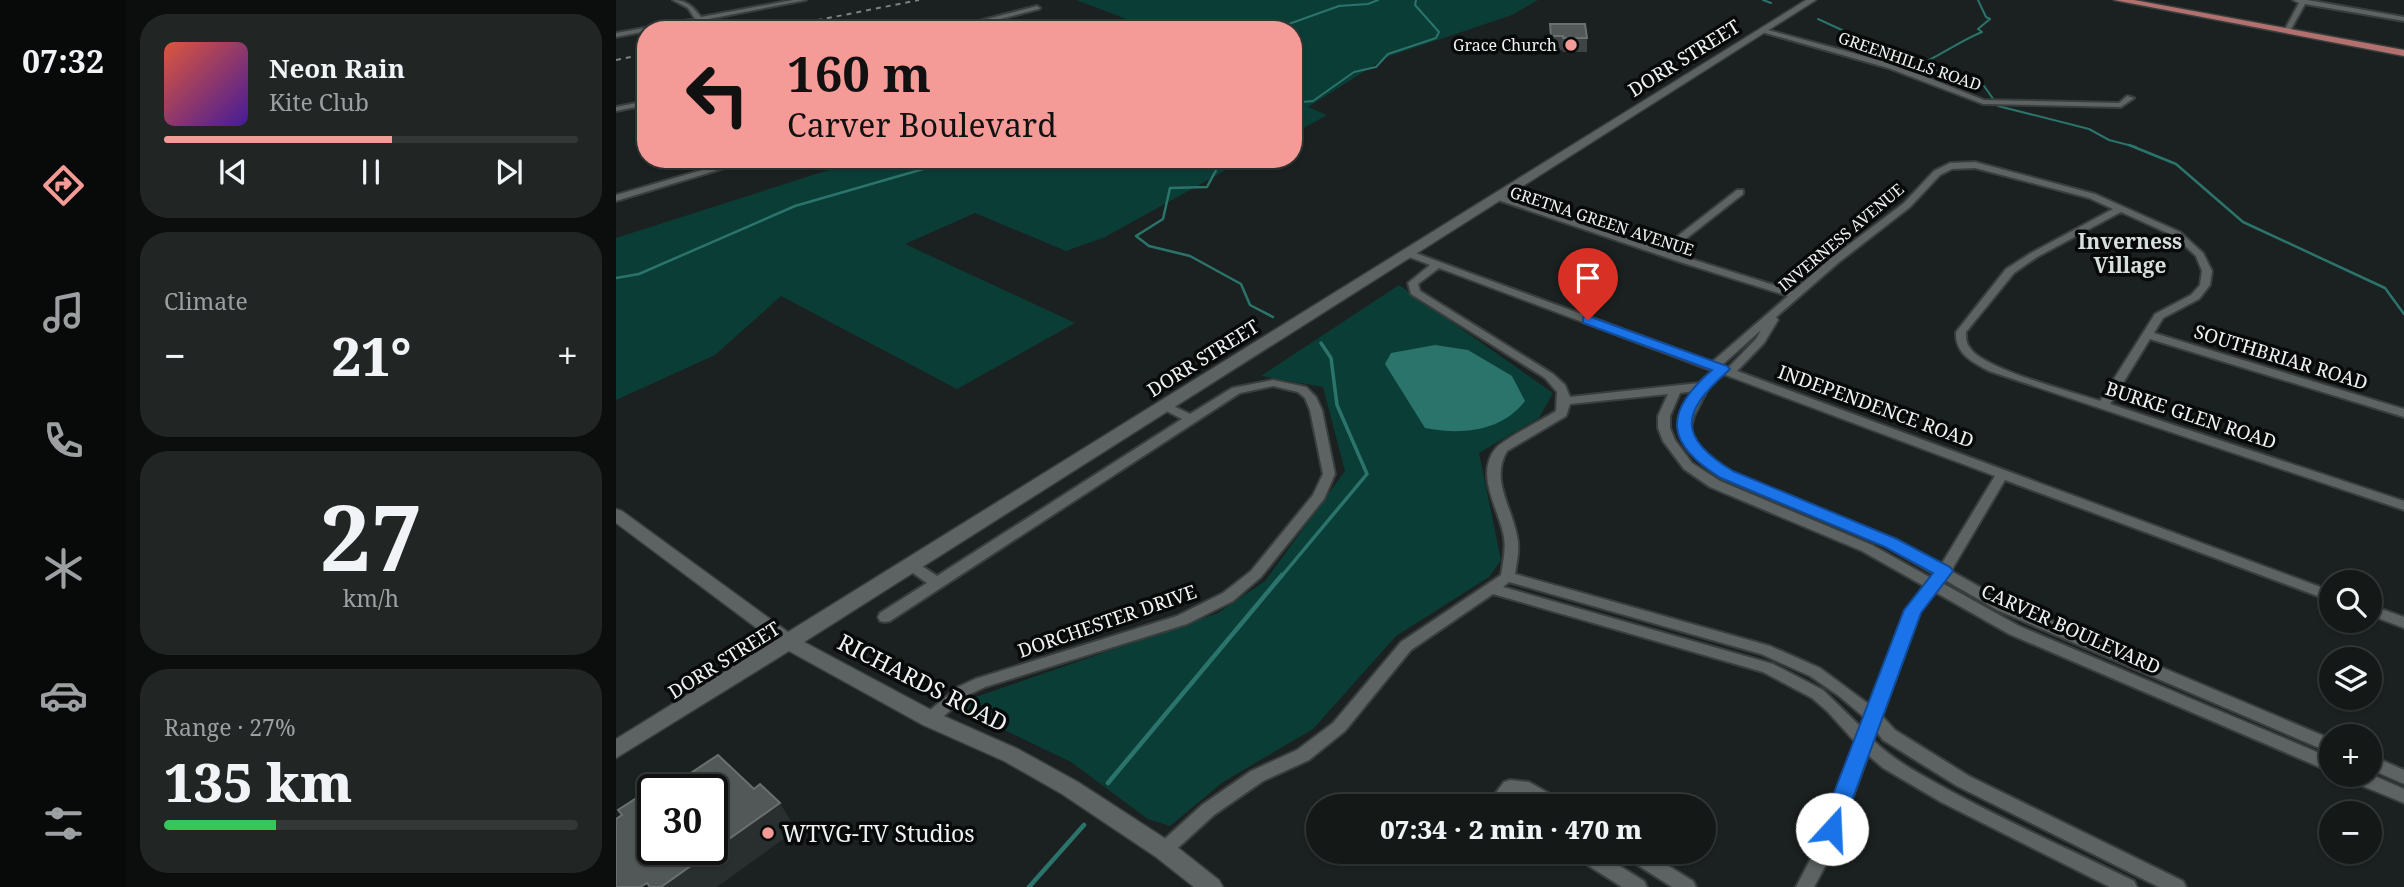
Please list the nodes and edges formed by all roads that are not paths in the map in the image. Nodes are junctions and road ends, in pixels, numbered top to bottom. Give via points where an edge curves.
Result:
1 (676, 0) edge
2 (803, 0) edge
3 (1812, 0) edge
4 (2119, 0) edge
5 (2301, 0) edge
6 (1037, 8) dead end
7 (2404, 19) edge
8 (700, 20) junction
9 (695, 21) edge
10 (984, 21) edge
11 (1764, 31) junction
12 (2287, 31) junction
13 (637, 32) edge
14 (616, 36) edge
15 (2404, 53) edge
16 (1909, 60) dead end
17 (1892, 66) junction
18 (2130, 98) dead end
19 (637, 105) edge
20 (616, 109) edge
21 (712, 168) edge
22 (1740, 192) dead end
23 (616, 198) edge
24 (1494, 200) junction
25 (2122, 208) junction
26 (1407, 253) junction
27 (1661, 255) junction
28 (1437, 265) junction
29 (1795, 295) junction
30 (1777, 313) junction
31 (2147, 334) junction
32 (1722, 369) junction
33 (1703, 386) junction
34 (1675, 391) junction
35 (1566, 401) junction
36 (1163, 405) junction
37 (2103, 406) junction
38 (2404, 413) edge
39 (1191, 419) junction
40 (2003, 473) junction
41 (2404, 506) edge
42 (616, 515) edge
43 (911, 565) junction
44 (1944, 571) junction
45 (1507, 576) junction
46 (937, 583) junction
47 (1933, 585) junction
48 (1490, 588) junction
49 (2319, 592) edge
50 (2382, 615) edge
51 (885, 617) dead end
52 (2404, 623) edge
53 (788, 642) junction
54 (1873, 716) junction
55 (930, 719) junction
56 (2319, 741) edge
57 (1863, 742) junction
58 (616, 750) edge
59 (2319, 760) edge
60 (2382, 767) edge
61 (2404, 777) edge
62 (2382, 787) edge
63 (1503, 794) edge
64 (1535, 794) edge
65 (2404, 796) edge
66 (1164, 850) junction
67 (1601, 864) edge
68 (1650, 864) edge
69 (1211, 887) edge
70 (1638, 887) edge
71 (1687, 887) edge
72 (1805, 887) edge
73 (2128, 887) edge
74 (2176, 887) edge

1 - 8 street via 690,7
2 - 8 street
3 - 11 main road, DORR STREET
4 - 12 main road
5 - 7 street
5 - 12 street
6 - 10 street
8 - 9 street
11 - 17 street, GREENHILLS ROAD
11 - 24 main road, DORR STREET
12 - 15 main road
13 - 14 street
16 - 17 street
17 - 18 street, GREENHILLS ROAD via 1983,102 2121,105
19 - 20 street
21 - 23 street
22 - 27 street
24 - 26 main road, DORR STREET
24 - 27 street, GRETNA GREEN AVENUE
25 - 29 street, INVERNESS AVENUE via 1996,169 1950,166
25 - 31 street via 2177,234 2200,255 2207,271 2205,285 2195,297 2160,316
25 - 37 street, BURKE GLEN ROAD via 2010,271 1961,332 1962,347 1993,369
26 - 28 street, INDEPENDENCE ROAD
26 - 36 main road, DORR STREET
27 - 29 street, GRETNA GREEN AVENUE
28 - 32 street, INDEPENDENCE ROAD
28 - 35 street via 1413,283 1415,292 1549,376 1562,387
29 - 30 street, INVERNESS AVENUE
30 - 32 street, INVERNESS AVENUE via 1746,335
30 - 32 street, INVERNESS AVENUE via 1760,341
31 - 37 street
31 - 38 street, SOUTHBRIAR ROAD
32 - 33 street, INVERNESS AVENUE
32 - 40 street, INDEPENDENCE ROAD
33 - 34 street
33 - 44 street, CARVER BOULEVARD via 1683,428 1690,446 1706,462
34 - 35 street
34 - 47 street, CARVER BOULEVARD via 1664,428 1675,453 1688,466 1714,484 1867,548
35 - 45 street via 1562,413 1502,449 1495,458 1491,472 1511,537
36 - 39 street
36 - 43 main road, DORR STREET
37 - 41 street, BURKE GLEN ROAD
39 - 46 street, DORCHESTER DRIVE
39 - 55 street, DORCHESTER DRIVE via 1236,390 1255,385 1289,384 1302,389 1313,404 1329,474 1319,496 1256,574 1228,597 1182,620 980,683
40 - 44 street
40 - 49 street, INDEPENDENCE ROAD
42 - 53 main road, RICHARDS ROAD
43 - 46 street
43 - 53 main road, DORR STREET
44 - 47 street
44 - 56 street, CARVER BOULEVARD via 2001,606
45 - 48 street
45 - 54 street via 1765,650 1815,672
46 - 51 street, DORCHESTER DRIVE
47 - 54 street via 1913,610
47 - 59 street, CARVER BOULEVARD via 2014,629
48 - 57 street via 1768,668 1825,700
48 - 66 street via 1406,646 1339,727 1303,755 1256,776 1208,810
50 - 52 street
53 - 55 main road, RICHARDS ROAD
53 - 58 main road, DORR STREET
54 - 57 street
54 - 74 street via 1889,735 1963,781
55 - 66 main road, RICHARDS ROAD via 1011,755 1070,788
57 - 72 street via 1824,851
57 - 73 street via 1955,801
60 - 61 street
62 - 65 street
63 - 64 street via 1510,787 1523,787
66 - 69 main road, RICHARDS ROAD
67 - 70 street
68 - 71 street

